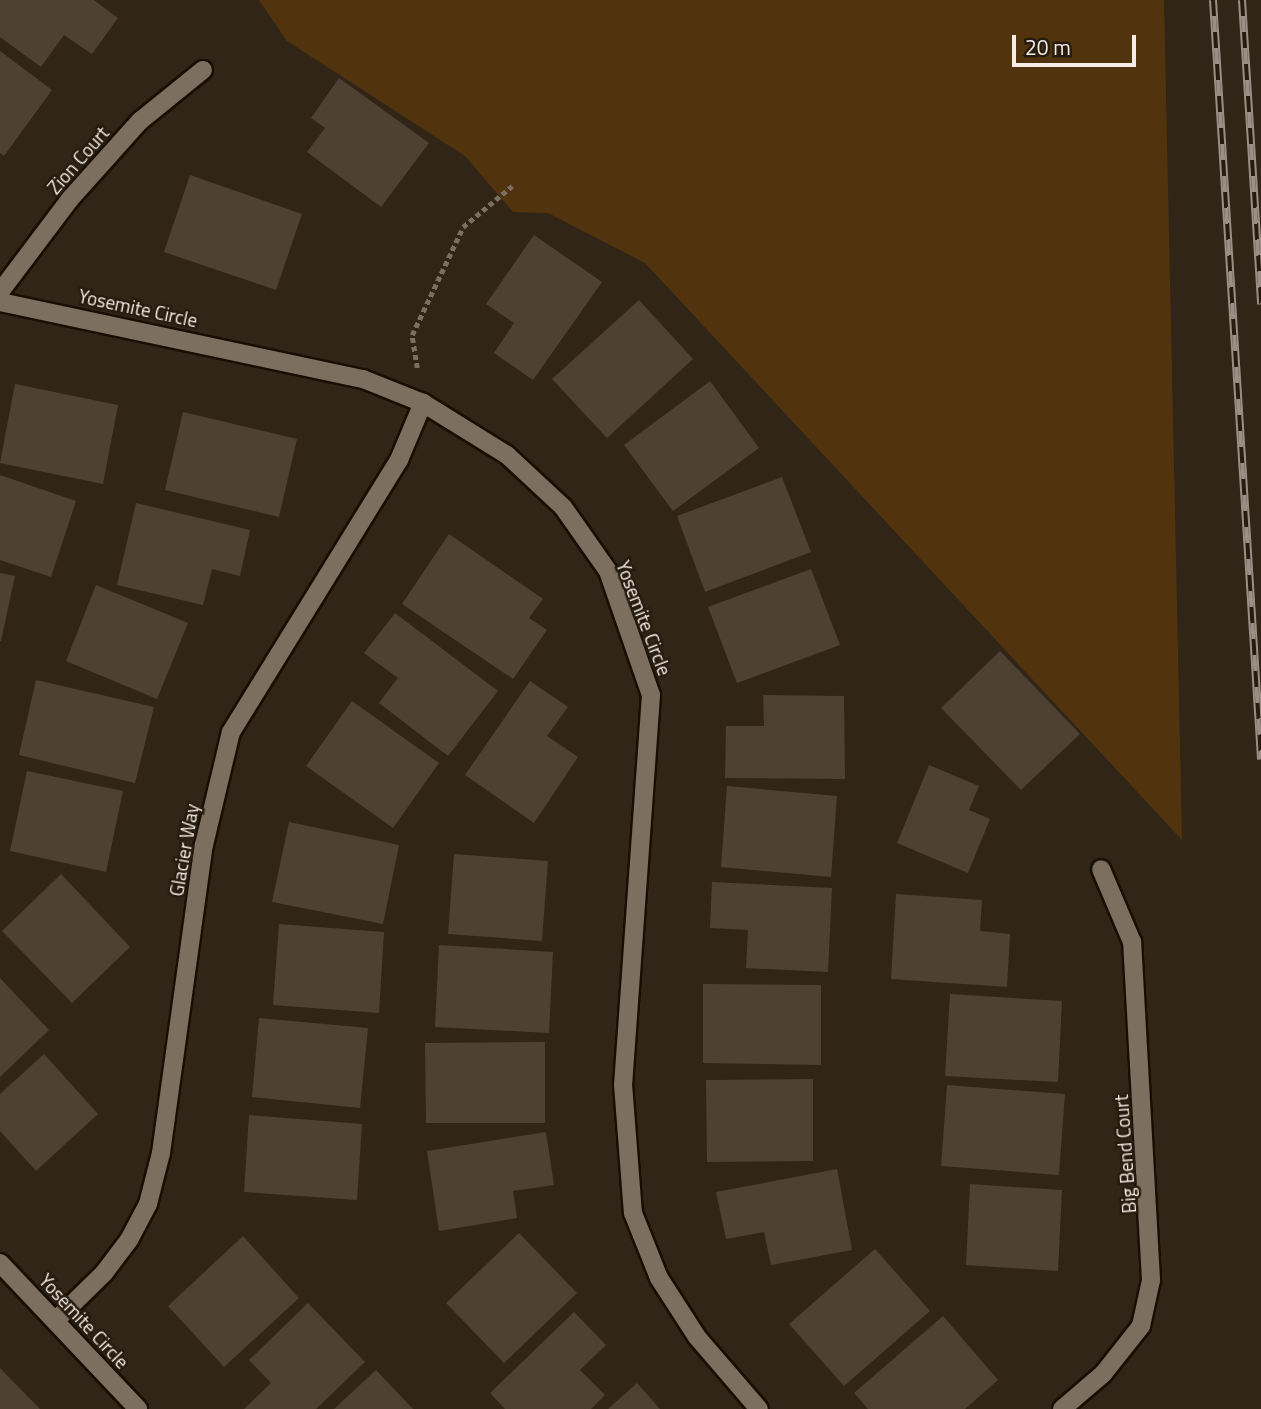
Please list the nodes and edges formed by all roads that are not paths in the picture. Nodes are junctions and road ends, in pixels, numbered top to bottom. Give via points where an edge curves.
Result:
1 (203, 70) dead end
2 (0, 292) edge
3 (0, 302) edge
4 (423, 403) junction
5 (1101, 869) dead end
6 (0, 1263) edge
7 (55, 1321) junction
8 (138, 1409) edge
9 (759, 1409) edge
10 (1062, 1409) edge

1 - 2 street, Zion Court via 140,121 70,199
3 - 4 street, Yosemite Circle via 363,379
4 - 7 street, Glacier Way via 399,460 232,732 204,845 161,1153 148,1204 104,1273
4 - 9 street, Yosemite Circle via 507,455 564,507 608,571 651,695 623,1084 633,1213 660,1278 697,1337
5 - 10 street, Big Bend Court via 1132,942 1151,1280 1141,1326 1103,1374
6 - 7 street, Yosemite Circle
7 - 8 street, Yosemite Circle

